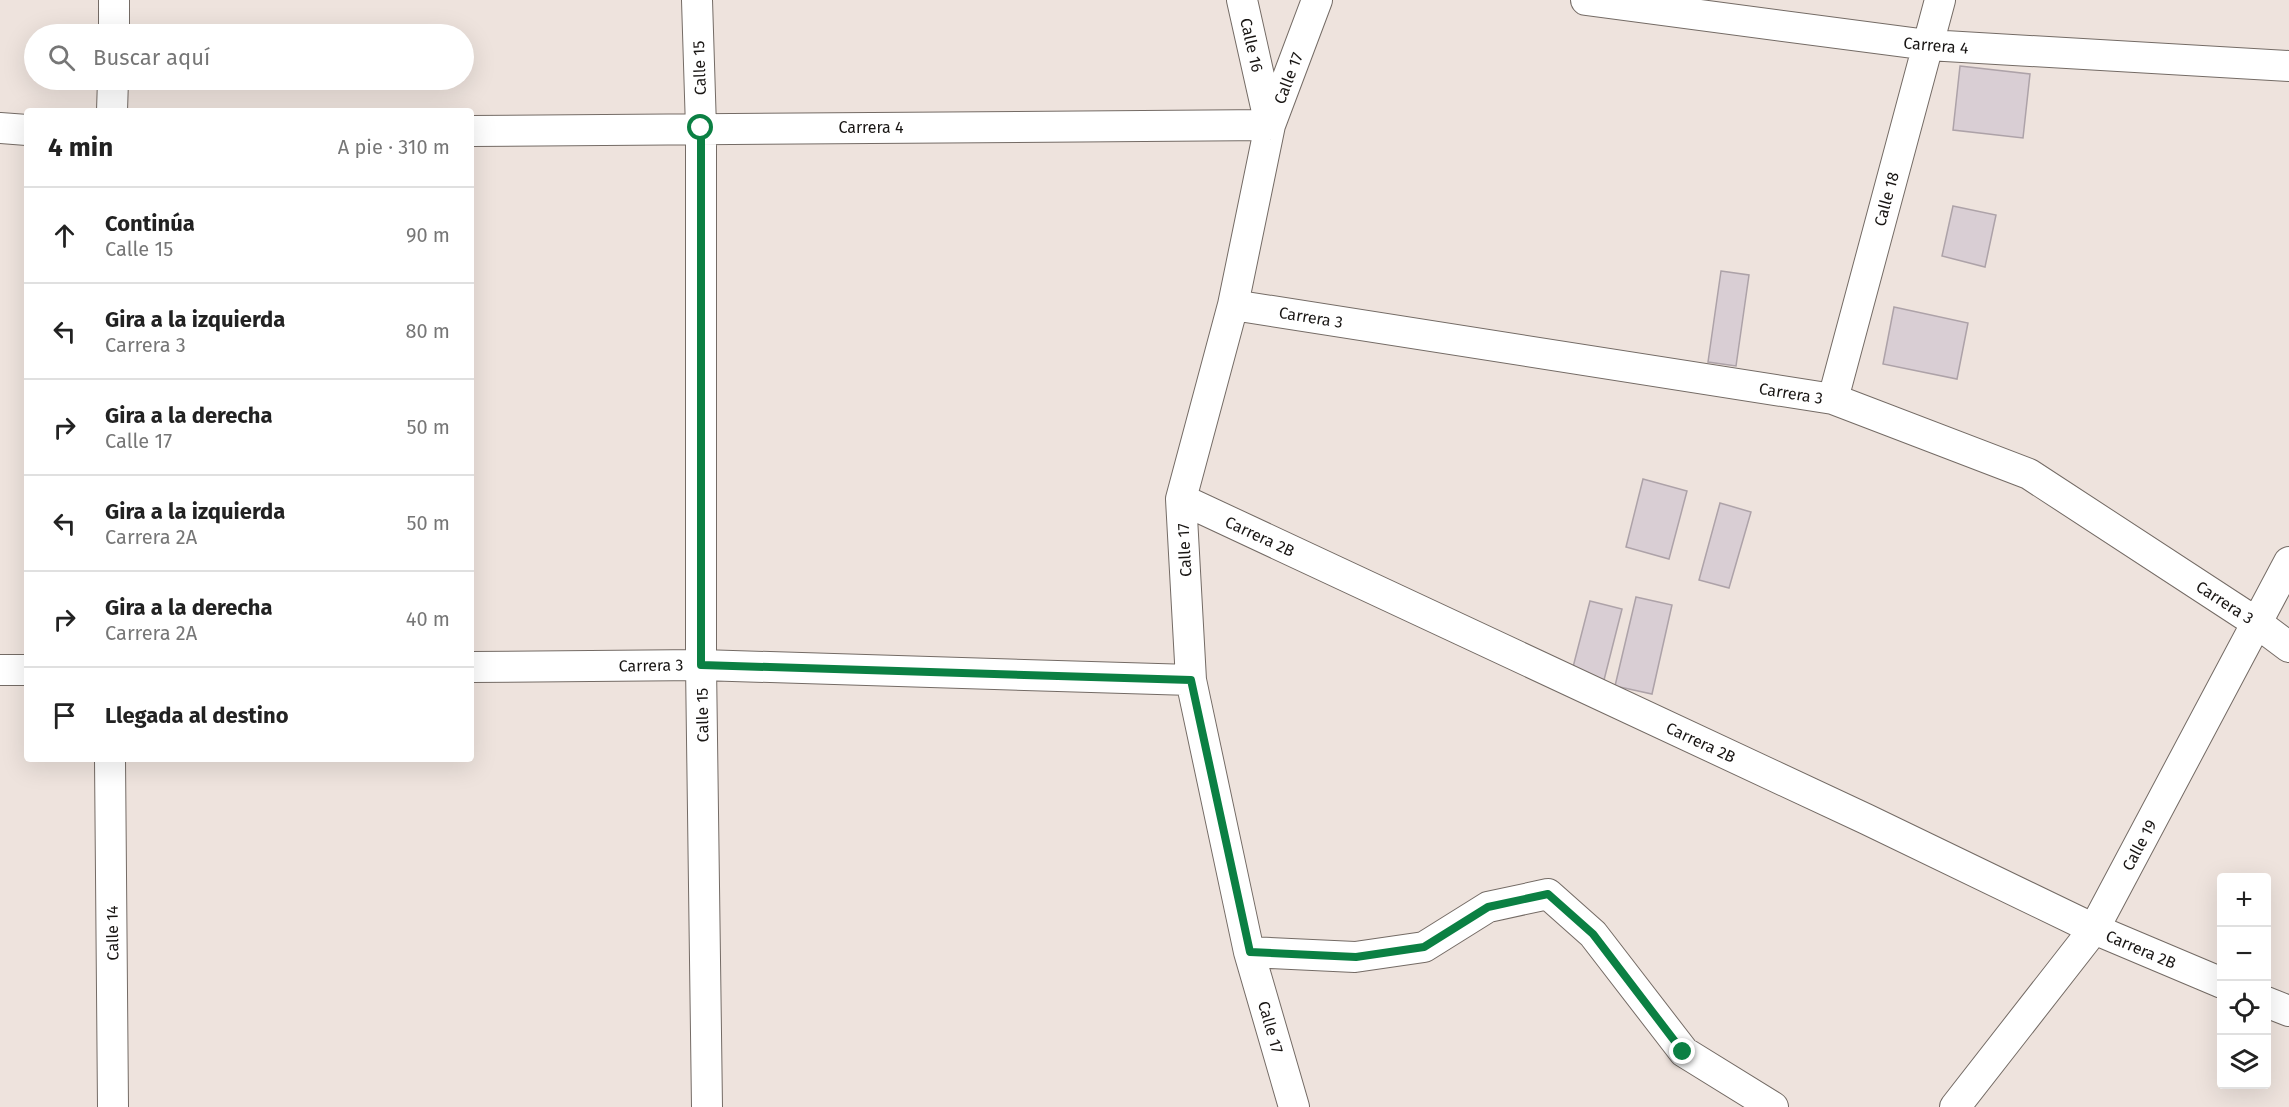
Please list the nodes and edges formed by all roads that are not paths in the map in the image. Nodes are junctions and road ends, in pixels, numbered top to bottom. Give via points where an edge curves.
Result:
1 (114, 0) edge
2 (698, 0) edge
3 (1242, 0) edge
4 (1317, 0) edge
5 (1586, 0) edge
6 (1940, 0) edge
7 (114, 24) edge
8 (1928, 45) junction
9 (2289, 66) edge
10 (113, 90) edge
11 (112, 108) edge
12 (1270, 125) junction
13 (0, 128) edge
14 (701, 128) junction
15 (24, 130) edge
16 (474, 131) edge
17 (1233, 305) junction
18 (1833, 399) junction
19 (1181, 499) junction
20 (2289, 562) edge
21 (2257, 623) junction
22 (2289, 647) edge
23 (701, 665) junction
24 (474, 667) edge
25 (0, 670) edge
26 (24, 670) edge
27 (1191, 680) junction
28 (110, 762) edge
29 (2094, 929) junction
30 (1250, 952) junction
31 (2217, 981) edge
32 (2271, 1004) edge
33 (2289, 1011) edge
34 (113, 1107) edge
35 (707, 1107) edge
36 (1294, 1107) edge
37 (1773, 1107) edge
38 (1954, 1107) edge

1 - 7 street
2 - 14 street, Calle 15
3 - 12 street, Calle 16
4 - 12 street, Calle 17
5 - 8 street, Carrera 4
6 - 8 street, Calle 18
8 - 9 street, Carrera 4
8 - 18 street, Calle 18
10 - 11 street
12 - 14 street, Carrera 4
12 - 17 street, Calle 17
13 - 15 street
14 - 16 street, Carrera 4
14 - 23 street, Calle 15
17 - 18 street, Carrera 3
17 - 19 street, Calle 17
18 - 21 street, Carrera 3 via 2029,474
19 - 27 street, Calle 17
19 - 29 street, Carrera 2B
20 - 21 street, Calle 19
21 - 22 street, Carrera 3
21 - 29 street, Calle 19
23 - 24 street, Carrera 3
23 - 27 street, Carrera 3
23 - 35 street, Calle 15
25 - 26 street
27 - 30 street, Calle 17
28 - 34 street, Calle 14
29 - 31 street, Carrera 2B
29 - 38 street, Calle 19
30 - 36 street, Calle 17
30 - 37 street via 1356,957 1424,947 1488,907 1548,894 1593,934 1683,1052
32 - 33 street

